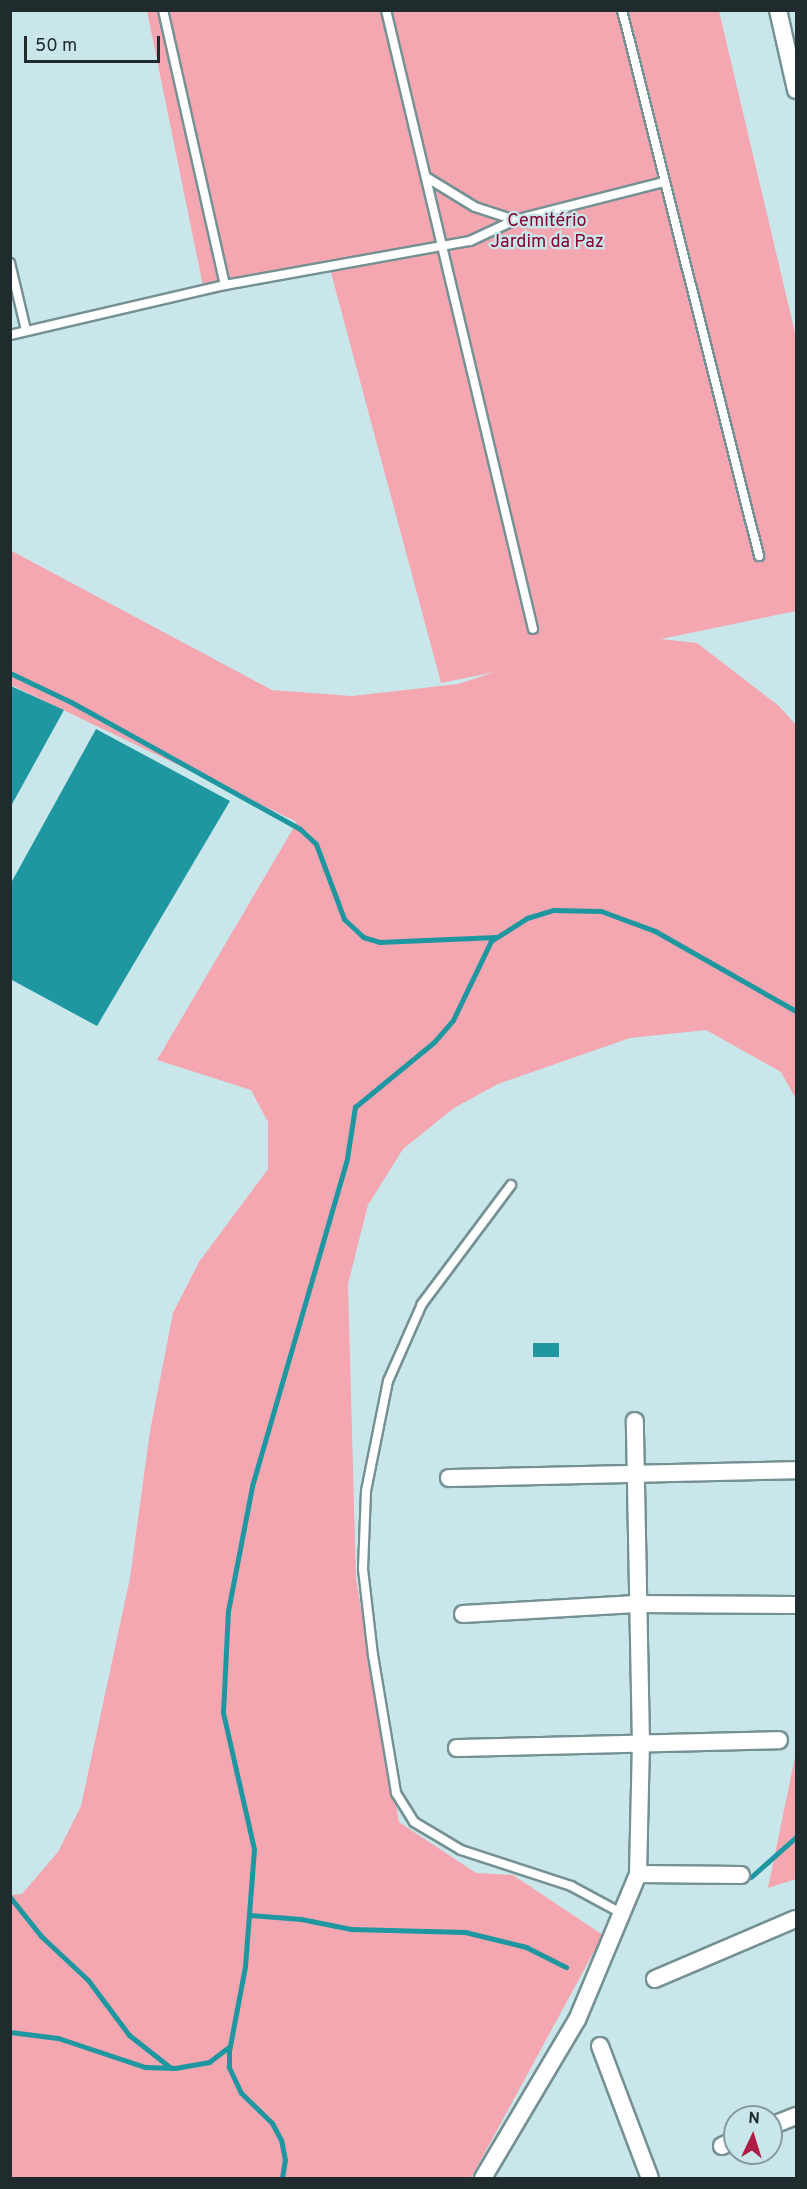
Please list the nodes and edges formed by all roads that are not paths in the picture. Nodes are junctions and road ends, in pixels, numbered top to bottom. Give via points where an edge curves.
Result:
1 (163, 10) edge
2 (386, 10) edge
3 (622, 10) edge
4 (778, 10) edge
5 (796, 90) edge
6 (426, 177) junction
7 (664, 182) junction
8 (515, 220) junction
9 (442, 244) junction
10 (10, 263) edge
11 (225, 285) junction
12 (26, 330) junction
13 (10, 335) edge
14 (759, 556) dead end
15 (533, 629) dead end
16 (512, 1185) dead end
17 (635, 1421) dead end
18 (796, 1470) edge
19 (633, 1471) junction
20 (449, 1478) dead end
21 (636, 1604) junction
22 (796, 1605) edge
23 (462, 1614) dead end
24 (779, 1740) dead end
25 (641, 1744) junction
26 (457, 1748) dead end
27 (638, 1874) junction
28 (741, 1875) dead end
29 (623, 1914) junction
30 (796, 1919) edge
31 (655, 1979) dead end
32 (600, 2046) dead end
33 (483, 2178) edge
34 (650, 2178) edge

1 - 11 lane
2 - 6 lane
3 - 7 lane
4 - 5 street
6 - 8 lane via 475,207
6 - 9 lane
7 - 8 lane
7 - 14 lane
8 - 9 lane via 480,239
9 - 11 lane
9 - 15 lane
10 - 12 lane
11 - 12 lane
12 - 13 lane
16 - 29 lane via 422,1304 388,1381 366,1491 363,1569 373,1655 396,1793 414,1822 461,1850 571,1886
17 - 19 street
18 - 19 street
19 - 20 street
19 - 21 street
21 - 22 street
21 - 23 street
21 - 25 street
24 - 25 street
25 - 26 street
25 - 27 street
27 - 28 street
27 - 29 street
29 - 33 street via 577,2020
30 - 31 street
32 - 34 street

